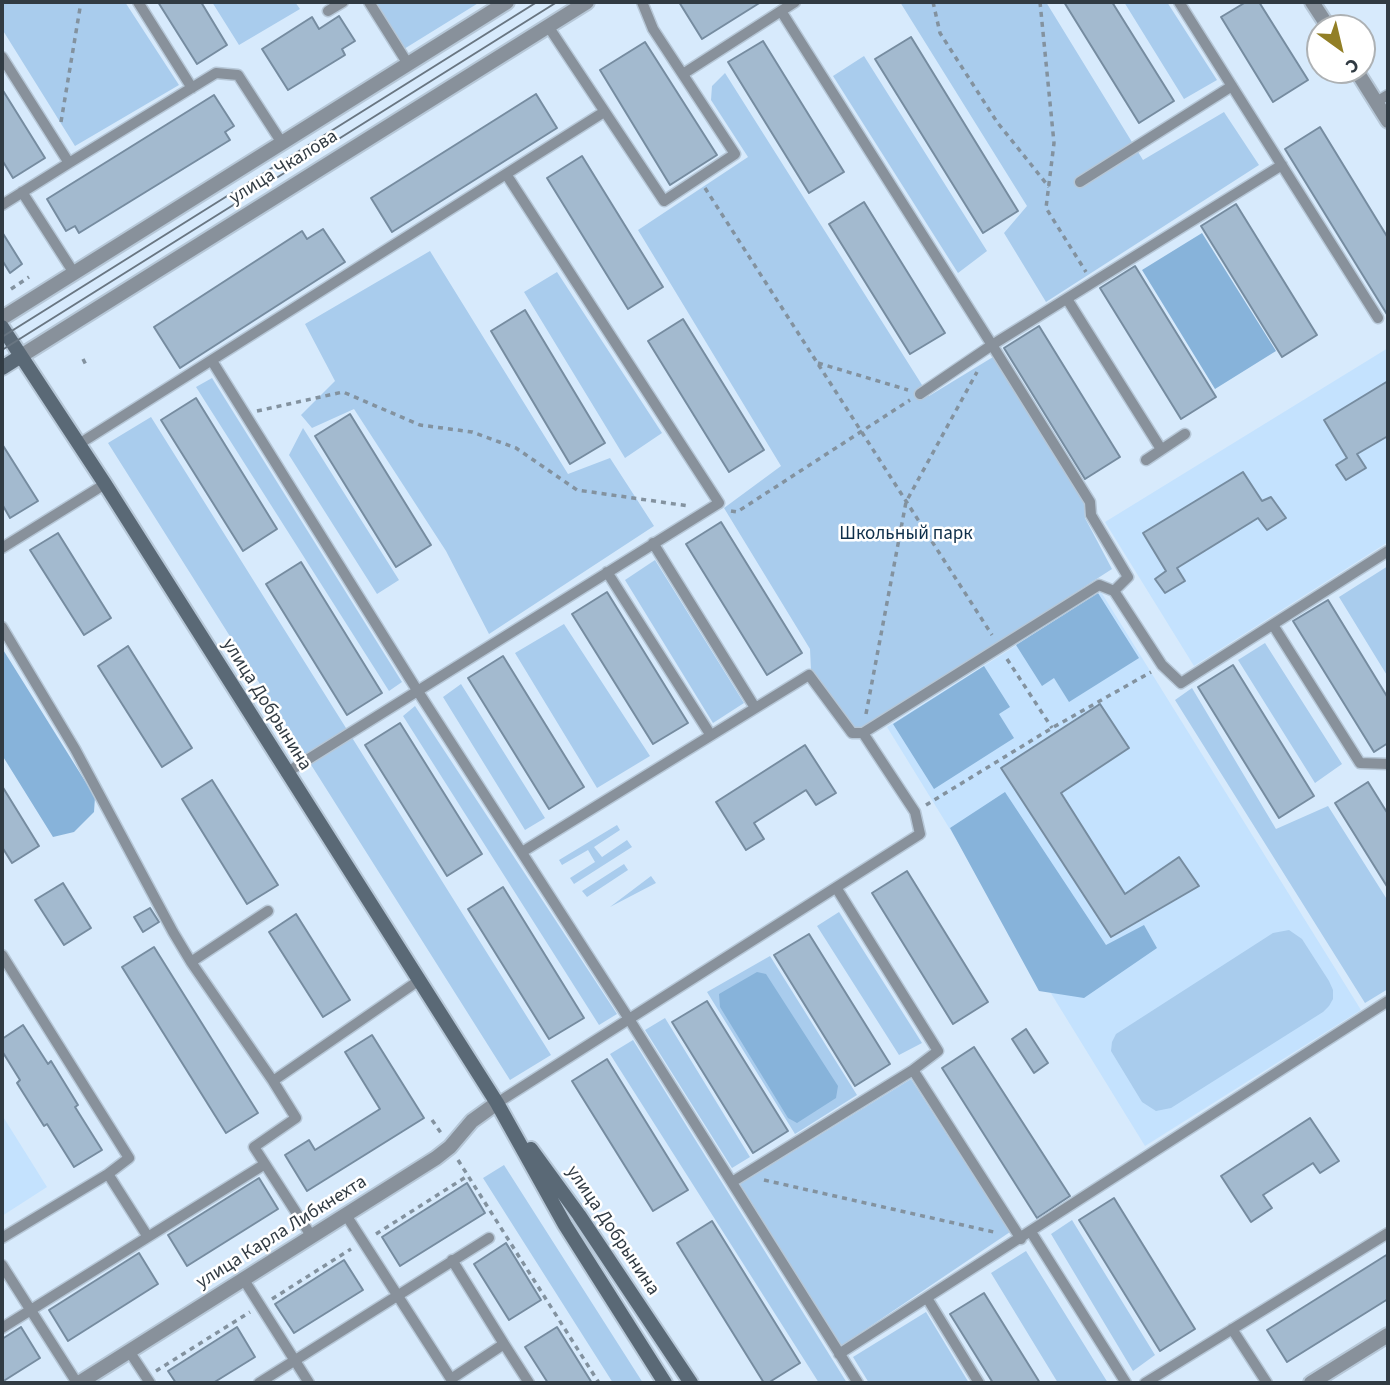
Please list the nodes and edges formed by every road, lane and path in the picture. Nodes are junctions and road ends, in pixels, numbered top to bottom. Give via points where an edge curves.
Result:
1 (81, 2) edge
2 (138, 2) edge
3 (343, 2) edge
4 (369, 2) edge
5 (587, 2) edge
6 (642, 2) edge
7 (795, 2) edge
8 (933, 2) edge
9 (1041, 2) edge
10 (1179, 2) edge
11 (502, 3) edge
12 (328, 11) dead end
13 (781, 11) junction
14 (548, 26) junction
15 (2, 57) edge
16 (408, 64) junction
17 (683, 74) junction
18 (1369, 84) edge
19 (1231, 86) junction
20 (192, 88) junction
21 (1382, 99) edge
22 (604, 112) junction
23 (1388, 121) edge
24 (282, 143) junction
25 (58, 145) junction
26 (69, 163) junction
27 (1282, 165) junction
28 (506, 174) junction
29 (698, 178) junction
30 (1080, 182) dead end
31 (1049, 187) junction
32 (22, 192) junction
33 (2, 205) edge
34 (74, 273) junction
35 (29, 277) dead end
36 (1093, 283) junction
37 (10, 289) dead end
38 (1067, 299) junction
39 (2, 318) edge
40 (1378, 318) dead end
41 (2, 327) edge
42 (992, 345) junction
43 (21, 356) junction
44 (83, 359) dead end
45 (212, 361) junction
46 (816, 362) junction
47 (87, 367) dead end
48 (2, 368) edge
49 (920, 394) junction
50 (245, 414) junction
51 (861, 432) junction
52 (1185, 434) dead end
53 (79, 444) junction
54 (1161, 449) junction
55 (1146, 460) dead end
56 (105, 484) junction
57 (906, 502) junction
58 (709, 509) junction
59 (653, 544) junction
60 (2, 548) edge
61 (1388, 551) edge
62 (607, 572) junction
63 (1114, 591) junction
64 (1273, 625) junction
65 (2, 627) edge
66 (999, 647) junction
67 (1162, 665) junction
68 (417, 690) junction
69 (754, 706) junction
70 (1052, 728) junction
71 (863, 733) junction
72 (710, 734) junction
73 (1388, 764) edge
74 (286, 773) junction
75 (915, 812) junction
76 (522, 852) junction
77 (837, 889) junction
78 (268, 911) dead end
79 (2, 955) edge
80 (191, 962) junction
81 (418, 981) junction
82 (1388, 1001) edge
83 (629, 1019) junction
84 (913, 1070) junction
85 (273, 1081) junction
86 (497, 1103) junction
87 (265, 1164) junction
88 (108, 1174) junction
89 (743, 1175) junction
90 (732, 1182) junction
91 (346, 1215) junction
92 (1031, 1232) junction
93 (1388, 1233) edge
94 (148, 1237) junction
95 (313, 1237) junction
96 (2, 1238) edge
97 (489, 1238) dead end
98 (1021, 1238) junction
99 (363, 1242) junction
100 (452, 1261) junction
101 (2, 1265) edge
102 (244, 1280) junction
103 (398, 1295) junction
104 (927, 1298) junction
105 (260, 1306) junction
106 (31, 1310) junction
107 (2, 1328) edge
108 (1233, 1329) junction
109 (1388, 1335) edge
110 (504, 1343) junction
111 (129, 1352) junction
112 (839, 1354) junction
113 (294, 1361) junction
114 (148, 1380) edge
115 (78, 1383) edge
116 (259, 1383) edge
117 (309, 1383) edge
118 (529, 1383) edge
119 (599, 1383) edge
120 (665, 1383) edge
121 (691, 1383) edge
122 (858, 1383) edge
123 (979, 1383) edge
124 (1126, 1383) edge
125 (1145, 1383) edge
126 (1267, 1383) edge
127 (1311, 1383) edge

1 - 25 path
2 - 20 lane
3 - 12 lane
4 - 16 lane
5 - 14 street, улица Чкалова
6 - 17 lane via 653,29
7 - 13 lane
8 - 31 path via 940,33 997,122
9 - 31 path via 1054,143
10 - 19 lane
11 - 16 street, улица Чкалова
13 - 17 lane
13 - 42 lane
14 - 22 lane
14 - 43 street, улица Чкалова
15 - 25 lane
16 - 24 street, улица Чкалова
17 - 29 lane via 735,154
18 - 21 street
19 - 27 lane
19 - 30 lane
20 - 24 lane via 216,73 238,75
20 - 26 lane
21 - 23 street
22 - 28 lane
22 - 29 lane via 664,201
24 - 34 street, улица Чкалова
25 - 26 lane
26 - 32 lane
27 - 36 lane
27 - 40 lane
28 - 45 lane
28 - 58 lane via 719,503
29 - 46 path
31 - 36 path via 1046,208
32 - 33 lane
32 - 34 lane
34 - 39 street, улица Чкалова
35 - 37 path
36 - 38 lane
38 - 42 lane
38 - 54 lane
41 - 43 main road, улица Добрынина
42 - 49 lane
42 - 57 path
42 - 63 lane via 1090,502 1091,515 1128,577
43 - 48 main road, улица Чкалова
43 - 53 main road, улица Добрынина
44 - 47 path
45 - 50 lane
45 - 53 lane
46 - 49 path
46 - 51 path
49 - 51 path
50 - 58 path via 343,392 420,425 472,432 516,448 577,490
50 - 68 lane
51 - 57 path
51 - 58 path via 737,512
52 - 54 lane
53 - 56 main road, улица Добрынина
54 - 55 lane
56 - 60 lane
56 - 74 main road, улица Добрынина
57 - 66 path
57 - 71 path
58 - 59 lane
59 - 62 lane
59 - 69 lane
61 - 64 lane
62 - 68 lane
62 - 72 lane
63 - 66 lane via 1098,585
63 - 67 lane
64 - 67 lane via 1181,683
64 - 73 lane via 1360,763
65 - 80 lane via 75,749
66 - 70 path
66 - 71 lane
67 - 70 path
68 - 74 lane
68 - 76 lane
69 - 71 lane via 808,675 852,733
69 - 72 lane
70 - 75 path
71 - 75 lane
72 - 76 lane
74 - 81 main road, улица Добрынина
75 - 77 lane via 920,834
76 - 83 lane
77 - 83 lane
77 - 84 lane via 938,1051
78 - 80 lane
79 - 88 lane via 129,1158
80 - 85 lane
81 - 85 lane
81 - 86 main road, улица Добрынина
82 - 92 lane
83 - 86 lane
83 - 90 lane
84 - 89 lane
84 - 98 lane
85 - 87 lane via 296,1118 254,1147
86 - 91 street, улица Карла Либкнехта via 436,1158
86 - 120 main road, улица Добрынина via 565,1225
86 - 121 main road, улица Добрынина via 579,1215
87 - 94 lane
87 - 95 lane
88 - 94 lane
88 - 96 lane
89 - 90 lane
89 - 98 path
90 - 112 lane
91 - 95 street, улица Карла Либкнехта
91 - 99 lane
92 - 98 lane
92 - 124 lane
93 - 108 lane
94 - 106 lane
95 - 102 street, улица Карла Либкнехта
97 - 100 lane
98 - 104 lane
99 - 103 lane
99 - 105 path
99 - 119 path via 469,1175
100 - 103 lane
100 - 110 lane
101 - 106 lane
102 - 105 lane
102 - 111 street, улица Карла Либкнехта
103 - 110 lane via 451,1379
103 - 113 lane
104 - 112 lane
104 - 123 lane
105 - 113 lane
105 - 114 path
106 - 107 lane
106 - 115 lane
108 - 125 lane
108 - 126 lane
109 - 127 street
110 - 118 lane
111 - 114 lane
111 - 115 street, улица Карла Либкнехта
112 - 122 lane
113 - 116 lane
113 - 117 lane

